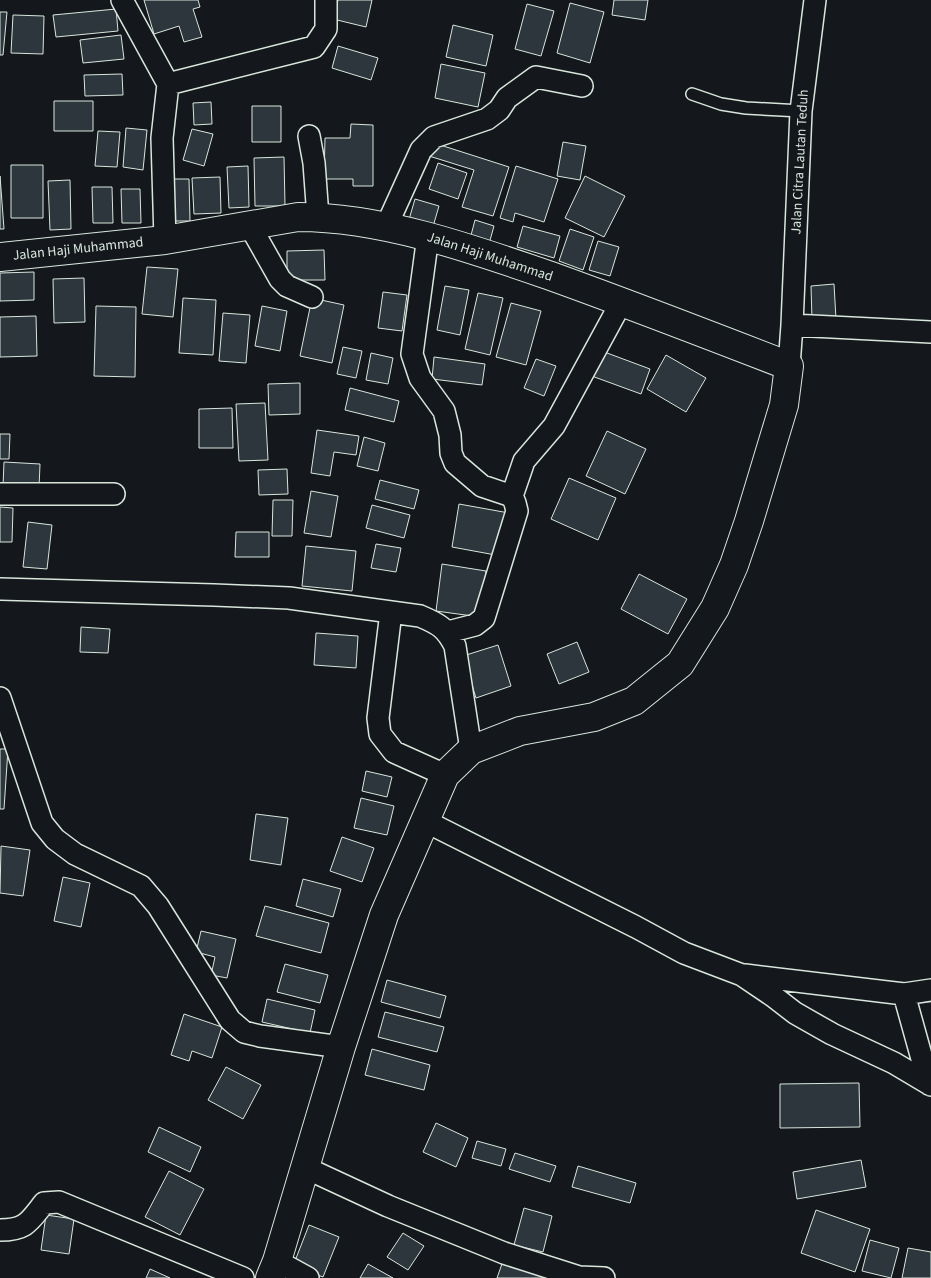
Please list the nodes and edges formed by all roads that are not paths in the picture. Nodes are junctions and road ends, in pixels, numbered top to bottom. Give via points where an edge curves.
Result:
1 (122, 0) edge
2 (326, 0) edge
3 (815, 0) edge
4 (168, 84) junction
5 (582, 86) dead end
6 (692, 94) dead end
7 (801, 111) junction
8 (309, 136) dead end
9 (318, 217) junction
10 (250, 226) junction
11 (386, 227) junction
12 (428, 236) junction
13 (165, 240) junction
14 (0, 257) edge
15 (312, 296) dead end
16 (622, 301) junction
17 (792, 325) junction
18 (931, 332) edge
19 (789, 366) junction
20 (0, 494) edge
21 (114, 494) dead end
22 (512, 496) junction
23 (0, 589) edge
24 (391, 612) junction
25 (448, 632) junction
26 (0, 698) edge
27 (470, 750) junction
28 (445, 775) junction
29 (424, 821) junction
30 (742, 974) junction
31 (931, 990) edge
32 (904, 994) junction
33 (341, 1047) junction
34 (930, 1084) edge
35 (306, 1168) junction
36 (0, 1230) edge
37 (273, 1269) edge
38 (243, 1278) edge
39 (308, 1278) edge
40 (604, 1278) edge

1 - 4 street
2 - 4 street via 326,29 314,47
3 - 7 street, Jalan Citra Lautan Teduh
4 - 13 street via 162,138
5 - 11 street via 536,77 507,98 487,119 434,137 420,150
6 - 7 lane via 746,108
7 - 17 street, Jalan Citra Lautan Teduh
8 - 9 street
9 - 10 street, Jalan Haji Muhammad via 298,217
9 - 11 street, Jalan Haji Muhammad
10 - 13 street, Jalan Haji Muhammad
10 - 15 street via 280,279 287,286
11 - 12 street, Jalan Haji Muhammad
12 - 16 street, Jalan Haji Muhammad
12 - 22 street via 412,354 420,378 444,411 455,463 482,486
13 - 14 street, Jalan Haji Muhammad
16 - 19 street, Jalan Haji Muhammad
16 - 22 street via 554,426 524,461
17 - 18 street
17 - 19 street
19 - 27 street via 784,405 734,565 715,608 680,664 634,701 594,717 520,731
20 - 21 street
22 - 25 street via 517,511 484,618 475,625
23 - 24 street via 289,598
24 - 25 street via 420,616
24 - 28 street via 378,718 380,734 394,752
25 - 27 street via 455,646
26 - 33 street via 42,823 55,839 75,854 147,892 230,1020 244,1032 260,1036
27 - 28 street
28 - 29 street
29 - 30 street via 684,953
29 - 33 street via 384,915
30 - 32 street
30 - 34 street via 796,1013
31 - 32 street
32 - 34 street
33 - 35 street
35 - 37 street
35 - 40 street via 388,1206 504,1253 579,1277
36 - 38 street via 19,1229 30,1222 44,1203 59,1202
37 - 39 street

